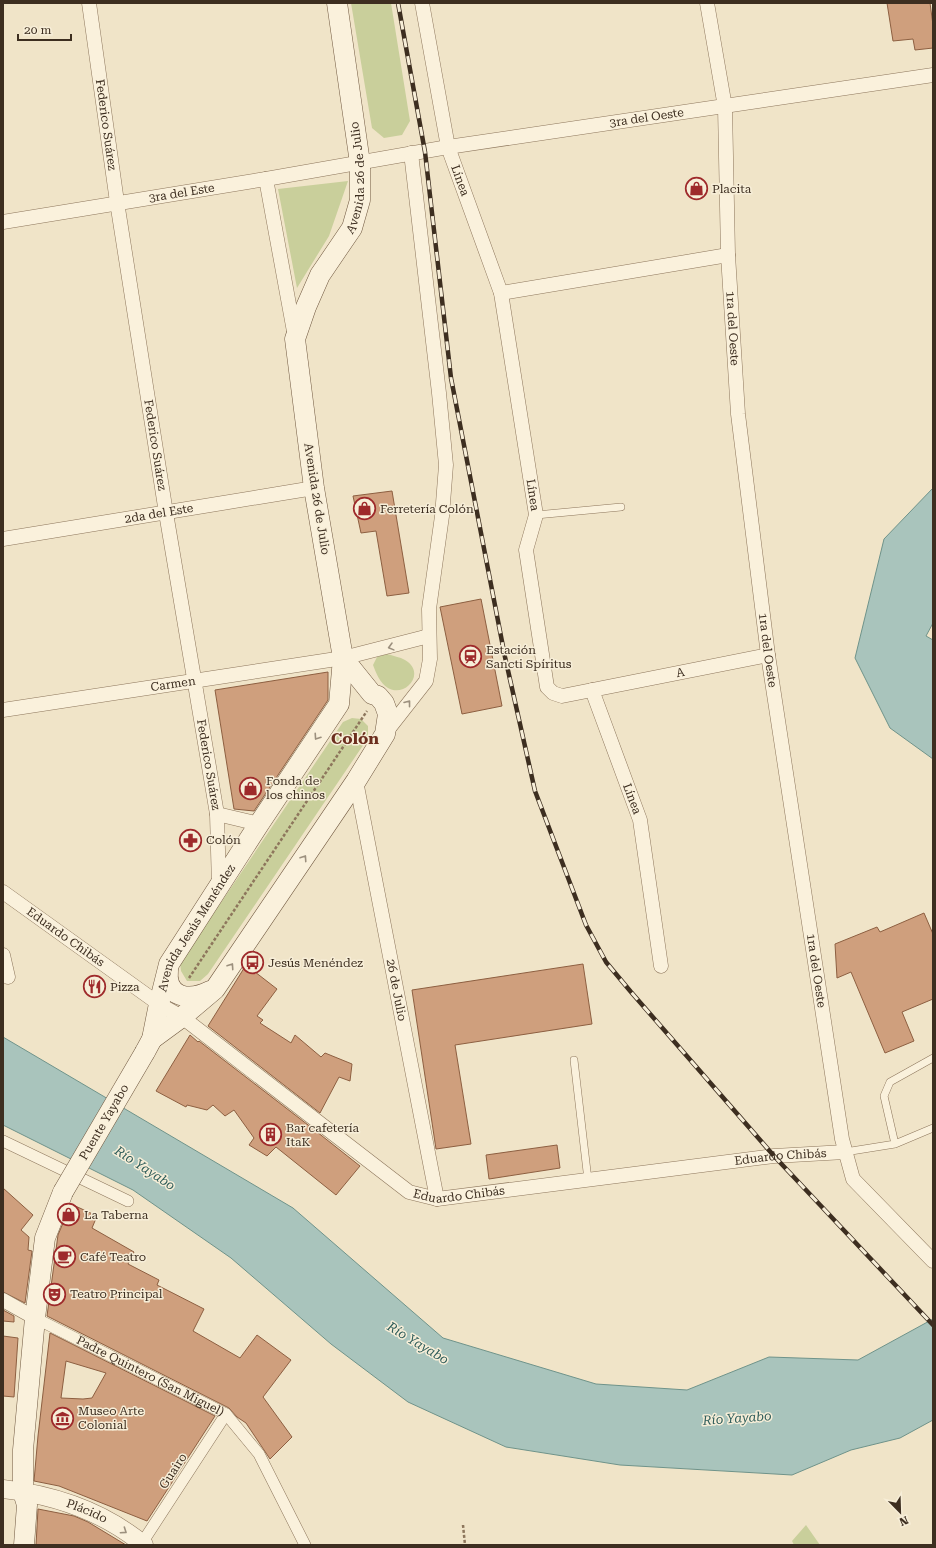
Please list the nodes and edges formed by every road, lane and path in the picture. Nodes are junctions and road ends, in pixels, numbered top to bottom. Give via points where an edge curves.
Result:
1 (89, 3) edge
2 (337, 3) edge
3 (422, 3) edge
4 (707, 3) edge
5 (933, 75) edge
6 (725, 107) junction
7 (448, 147) junction
8 (411, 153) junction
9 (360, 163) junction
10 (266, 179) junction
11 (117, 202) junction
12 (3, 222) edge
13 (728, 256) junction
14 (501, 292) junction
15 (295, 339) junction
16 (314, 488) junction
17 (621, 507) dead end
18 (166, 513) junction
19 (536, 514) junction
20 (3, 539) edge
21 (429, 636) junction
22 (768, 655) junction
23 (343, 658) junction
24 (195, 680) junction
25 (592, 690) junction
26 (375, 695) junction
27 (339, 704) junction
28 (3, 710) edge
29 (384, 734) junction
30 (356, 781) junction
31 (217, 814) junction
32 (259, 824) junction
33 (218, 886) junction
34 (3, 892) edge
35 (3, 955) edge
36 (169, 964) junction
37 (661, 966) dead end
38 (8, 977) dead end
39 (215, 989) junction
40 (179, 996) junction
41 (159, 1004) junction
42 (182, 1017) junction
43 (148, 1045) junction
44 (933, 1058) edge
45 (574, 1060) dead end
46 (933, 1128) edge
47 (3, 1141) edge
48 (895, 1144) junction
49 (845, 1152) junction
50 (588, 1180) junction
51 (437, 1200) junction
52 (128, 1201) dead end
53 (933, 1261) edge
54 (3, 1300) edge
55 (35, 1318) junction
56 (226, 1414) junction
57 (3, 1489) edge
58 (23, 1492) junction
59 (463, 1525) dead end
60 (143, 1544) edge
61 (24, 1545) edge
62 (305, 1545) edge
63 (465, 1545) edge

1 - 11 street, Federico Suárez
2 - 9 main road, Avenida 26 de Julio
3 - 7 street, Línea
4 - 6 street, 1ra del Oeste
5 - 6 street, 3ra del Oeste
6 - 7 street, 3ra del Oeste
6 - 13 street, 1ra del Oeste
7 - 8 street, 3ra del Oeste
7 - 14 street, Línea
8 - 9 street, 3ra del Oeste
8 - 21 street via 446,465 437,565 429,608
9 - 10 street, 3ra del Este
9 - 15 main road, Avenida 26 de Julio via 360,200 352,228 320,275
10 - 11 street, 3ra del Este
10 - 15 street, Avenida 26 de Julio
11 - 12 street, 3ra del Este
11 - 18 street, Federico Suárez
13 - 14 street
13 - 22 street, 1ra del Oeste via 738,414
14 - 19 street, Línea
15 - 16 main road, Avenida 26 de Julio
16 - 18 street, 2da del Este
16 - 23 main road, Avenida 26 de Julio
17 - 19 lane
18 - 20 street, 2da del Este
18 - 24 street, Federico Suárez
19 - 25 street, Línea via 526,550 547,687 553,693 562,696
21 -> 23 street
29 -> 21 street via 426,681 430,659
22 - 25 street, A
22 - 49 street, 1ra del Oeste
23 - 24 street, Carmen
23 - 26 main road, Avenida 26 de Julio
23 - 27 main road, Avenida 26 de Julio
24 - 28 street, Carmen
24 - 31 street, Federico Suárez
25 - 37 street, Línea via 640,820
26 - 27 main road via 358,696
26 - 29 main road via 384,703 388,714
26 - 40 path
27 -> 32 main road, Avenida Jesús Menéndez
29 - 30 main road
39 -> 30 main road
30 - 51 street, 26 de Julio
31 - 32 street
31 - 33 street, Federico Suárez
32 - 33 main road, Avenida Jesús Menéndez
33 - 36 main road, Avenida Jesús Menéndez
34 - 41 street, Eduardo Chibás
35 - 38 street
36 - 40 main road via 169,986
36 - 41 main road, Avenida Jesús Menéndez
39 - 40 main road via 198,996
39 - 42 main road
41 - 42 street, Eduardo Chibás
41 - 43 main road, Avenida Jesús Menéndez
42 - 43 main road
42 - 51 street, Eduardo Chibás via 409,1192
43 - 55 main road, Puente Yayabo, bridge via 63,1192 45,1238
44 - 48 lane via 890,1082 884,1096
45 - 50 lane
46 - 48 lane
47 - 52 street
48 - 49 lane
49 - 50 street, Eduardo Chibás via 774,1156
49 - 53 street, 1ra del Oeste via 853,1179
50 - 51 street, Eduardo Chibás
54 - 55 street, Padre Quintero (San Miguel)
55 - 56 street, Padre Quintero (San Miguel)
55 - 58 main road, Puente Yayabo via 23,1450
56 - 60 street, Guairo
56 - 62 street, Padre Quintero (San Miguel) via 259,1454
57 - 58 street, Plácido
58 -> 60 street, Plácido via 76,1505 102,1517
58 - 61 main road, Puente Yayabo via 27,1505
59 - 63 path

